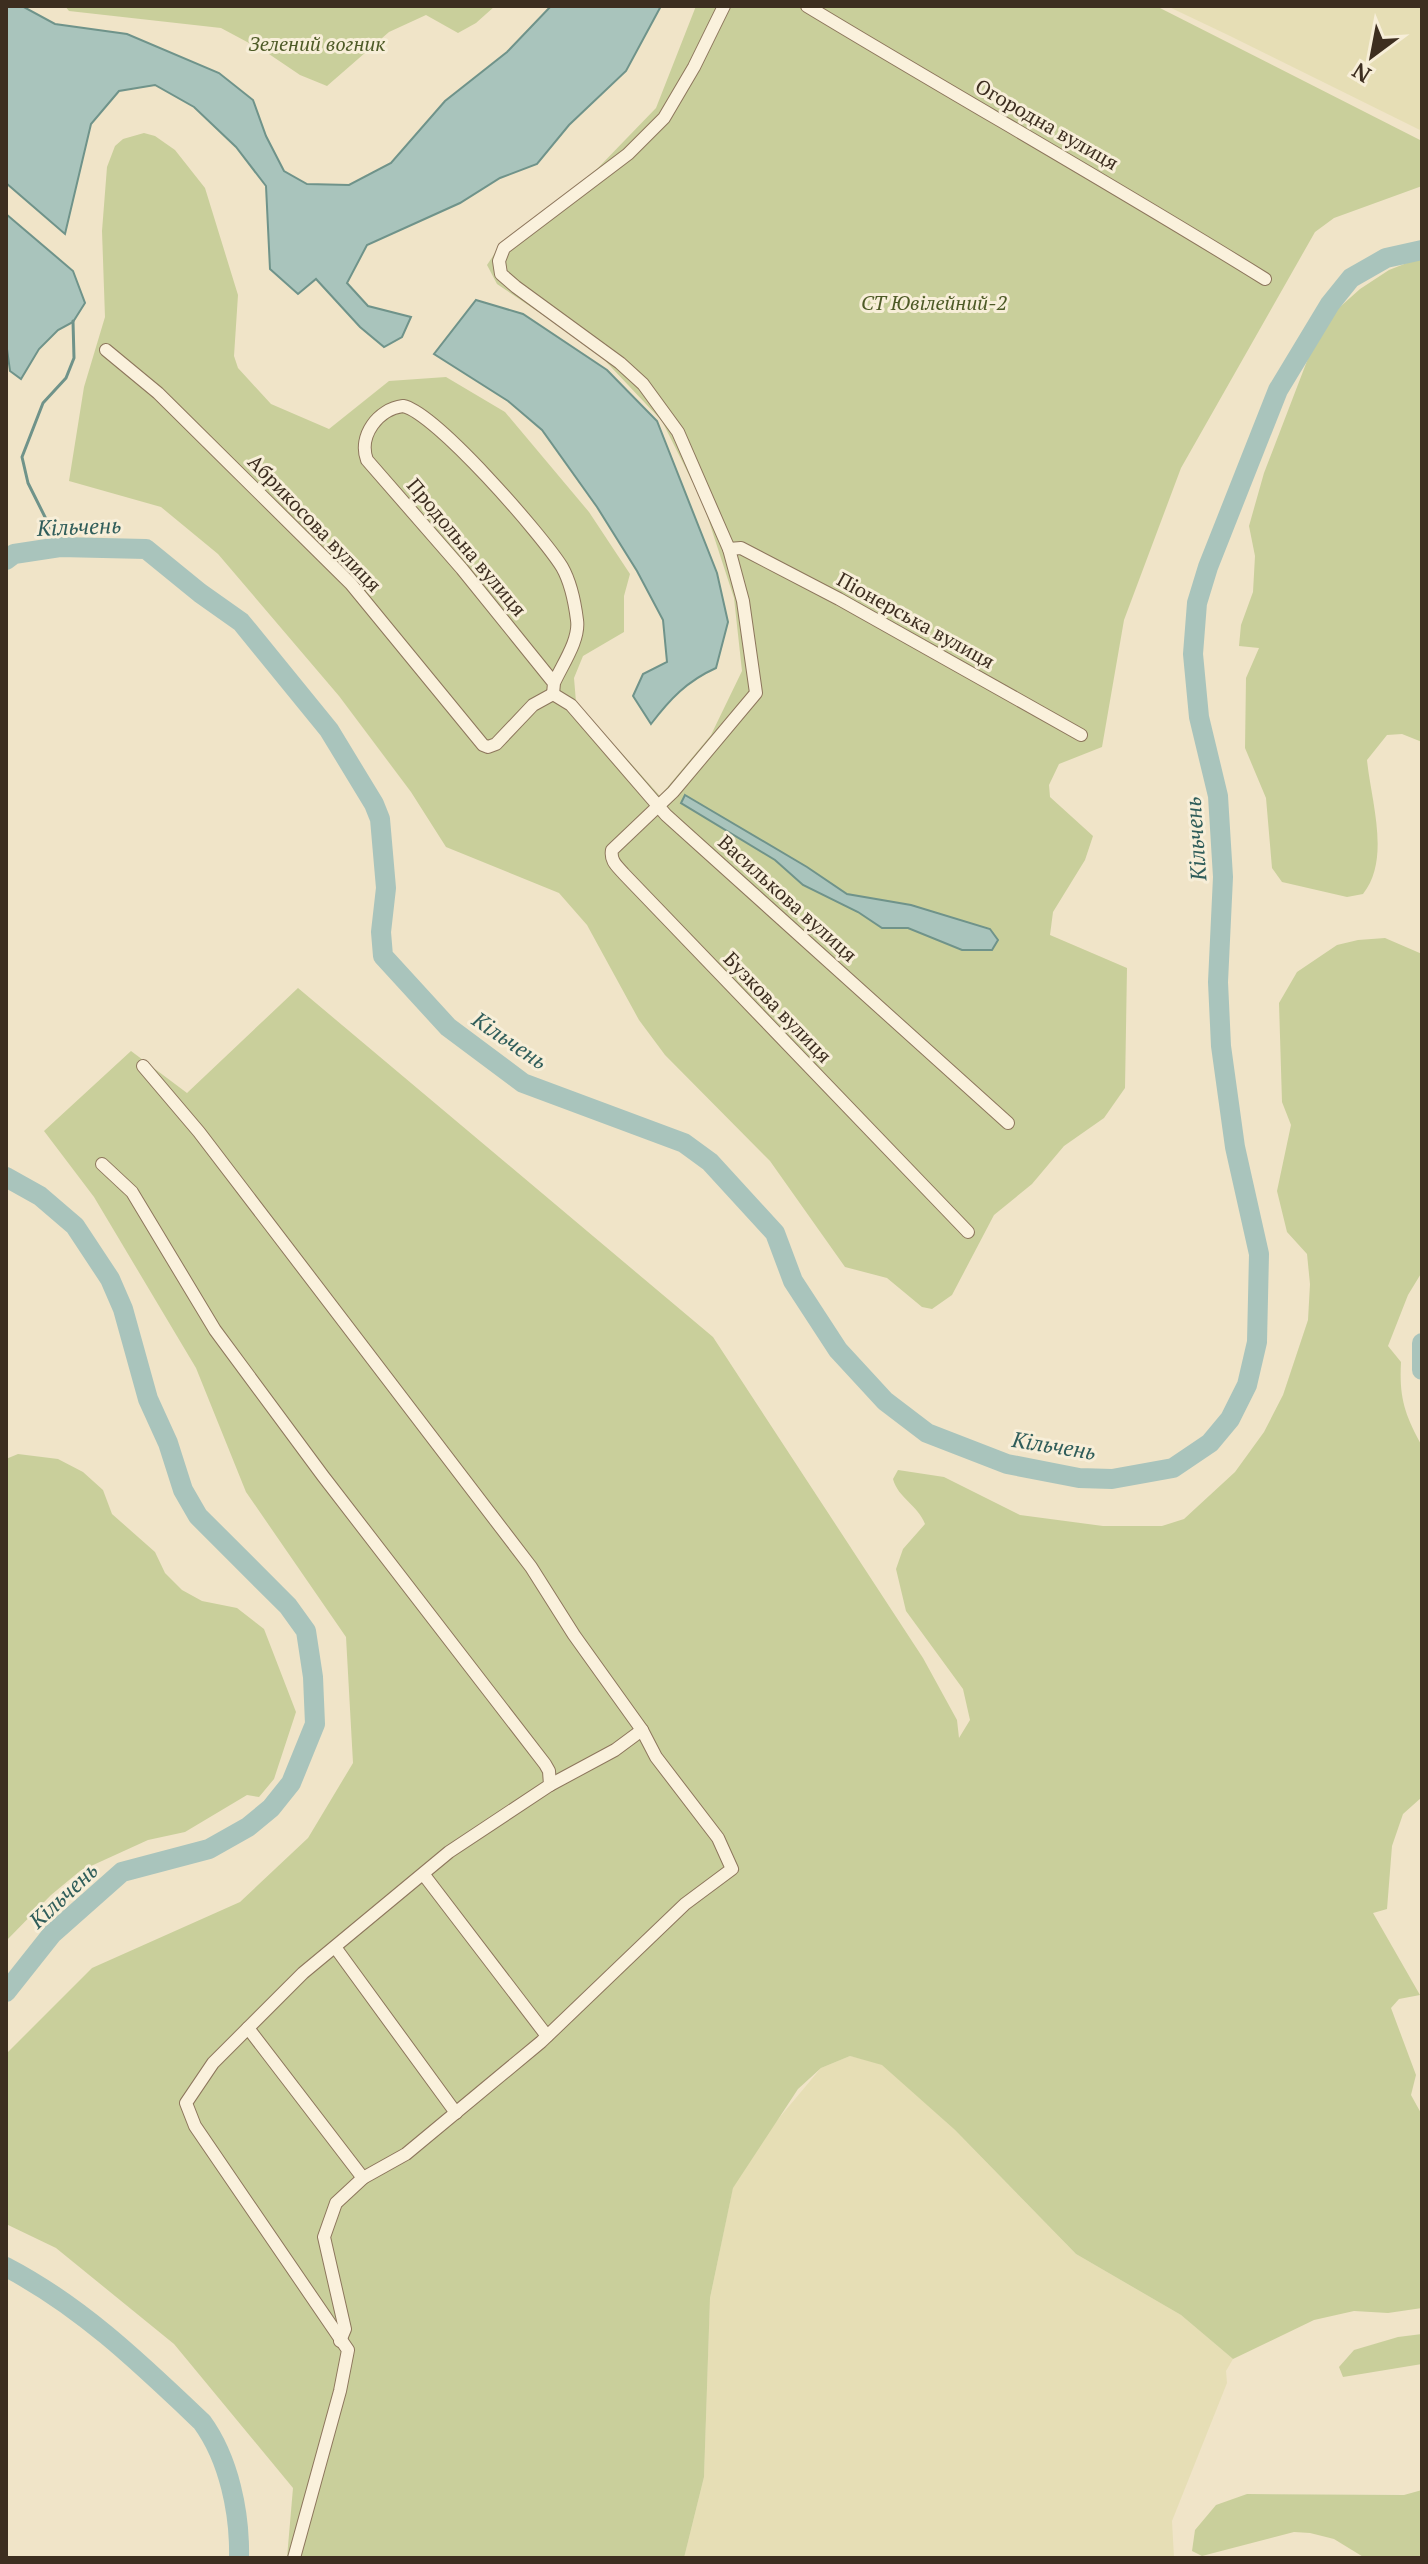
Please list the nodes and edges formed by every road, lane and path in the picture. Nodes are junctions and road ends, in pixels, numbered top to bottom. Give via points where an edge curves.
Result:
1 (724, 6) edge
2 (807, 6) edge
3 (1265, 279) dead end
4 (106, 350) dead end
5 (729, 549) junction
6 (553, 688) junction
7 (1081, 735) dead end
8 (658, 806) junction
9 (143, 1066) dead end
10 (1008, 1123) dead end
11 (102, 1164) dead end
12 (968, 1232) dead end
13 (642, 1730) junction
14 (550, 1785) junction
15 (424, 1875) junction
16 (335, 1947) junction
17 (248, 2028) junction
18 (547, 2036) junction
19 (456, 2113) junction
20 (363, 2178) junction
21 (340, 2341) junction
22 (294, 2558) edge

1 - 5 street via 664,118 628,154 504,248 499,261 501,274 516,287 643,384 678,432
2 - 3 street, Огородна вулиця
4 - 6 street, Абрикосова вулиця via 158,393 351,584 483,745 496,744
5 - 7 street, Піонерська вулиця via 741,548 839,599
5 - 8 street via 743,601 756,693
6 - 6 street, Продольна вулиця via 462,569 367,460 364,439 384,412 411,408 424,416 500,490 562,567 578,624
6 - 8 street, Василькова вулиця
8 - 10 street, Василькова вулиця
8 - 12 street, Бузкова вулиця via 612,850 613,862
9 - 13 street via 531,1567
11 - 14 street via 132,1192 215,1330 545,1764
13 - 14 street
13 - 18 street via 656,1757 718,1838 732,1869 685,1904
14 - 15 street via 449,1852
15 - 16 street
15 - 18 street
16 - 17 street
16 - 19 street
17 - 20 street
17 - 21 street via 213,2063 186,2103 195,2126
18 - 19 street
19 - 20 street via 406,2154
20 - 21 street via 336,2203 324,2237 345,2329
21 - 22 street via 348,2350 346,2364

